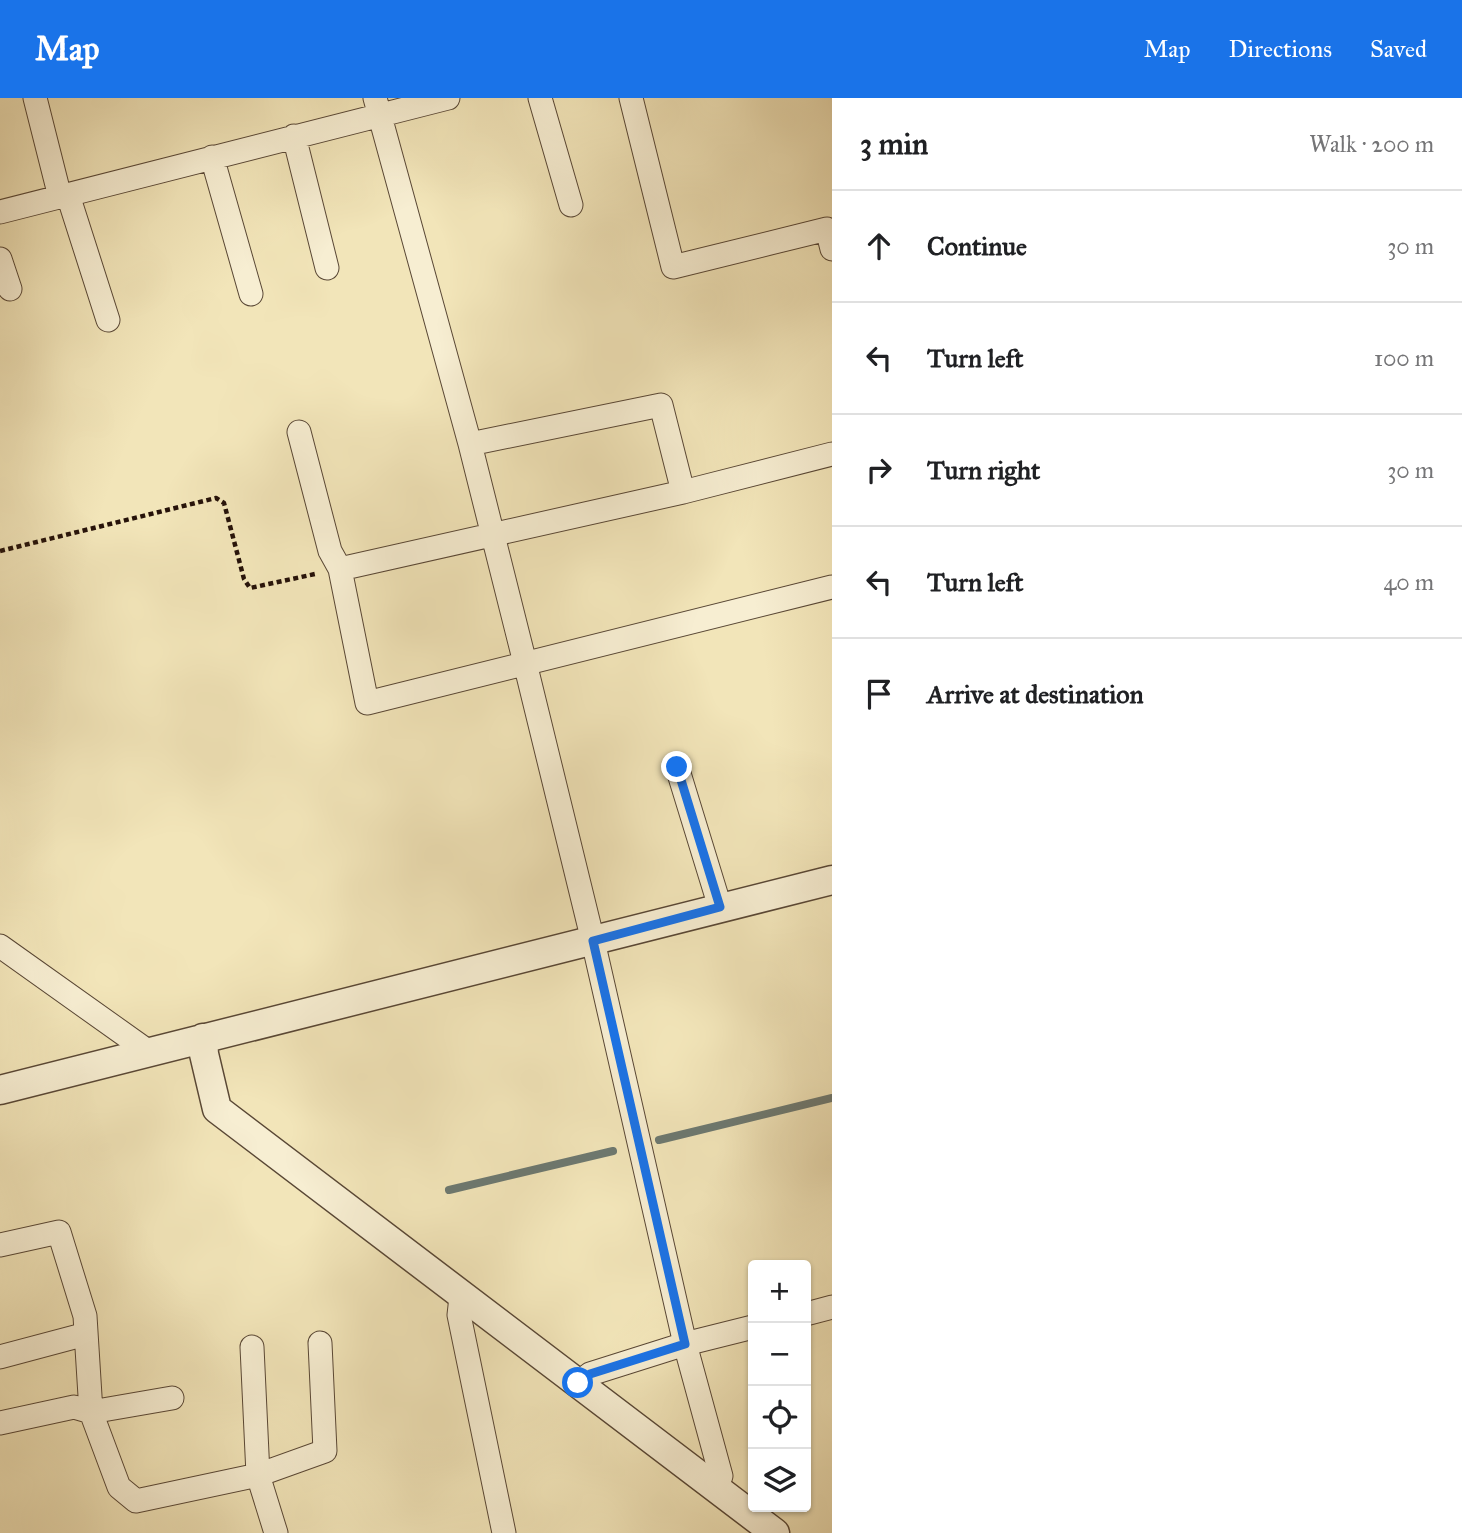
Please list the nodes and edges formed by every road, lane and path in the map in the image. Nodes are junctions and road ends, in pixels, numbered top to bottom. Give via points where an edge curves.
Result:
1 (35, 98) edge
2 (448, 98) edge
3 (540, 98) edge
4 (631, 98) edge
5 (376, 106) edge
6 (294, 136) junction
7 (212, 157) junction
8 (64, 196) junction
9 (570, 205) dead end
10 (0, 212) edge
11 (832, 248) edge
12 (0, 259) edge
13 (327, 268) dead end
14 (10, 289) dead end
15 (251, 294) dead end
16 (108, 320) dead end
17 (299, 432) dead end
18 (470, 444) junction
19 (832, 454) edge
20 (683, 492) junction
21 (491, 534) junction
22 (0, 551) edge
23 (340, 569) junction
24 (832, 587) edge
25 (525, 663) junction
26 (677, 767) dead end
27 (832, 880) edge
28 (720, 907) junction
29 (593, 941) junction
30 (0, 946) edge
31 (203, 1038) junction
32 (149, 1052) junction
33 (0, 1090) edge
34 (0, 1245) edge
35 (461, 1297) junction
36 (832, 1307) edge
37 (811, 1313) edge
38 (748, 1328) edge
39 (86, 1334) junction
40 (320, 1343) dead end
41 (685, 1344) junction
42 (252, 1347) dead end
43 (0, 1357) edge
44 (578, 1383) junction
45 (172, 1398) dead end
46 (91, 1412) junction
47 (0, 1423) edge
48 (258, 1475) junction
49 (716, 1488) junction
50 (276, 1533) edge
51 (504, 1533) edge
52 (775, 1533) edge

1 - 8 street
2 - 5 street
3 - 9 street
4 - 11 street via 673,267 827,229
5 - 6 street
5 - 18 street
6 - 7 street
6 - 13 street
7 - 8 street
7 - 15 street
8 - 10 street
8 - 16 street
12 - 14 street
17 - 23 street via 330,551
18 - 20 street via 661,405
18 - 21 street
19 - 20 street
20 - 21 street
21 - 23 street
21 - 25 street
22 - 23 path via 216,498 224,503 250,588
23 - 25 street via 367,704
24 - 25 street
25 - 29 street
26 - 28 street
27 - 28 street
28 - 29 street
29 - 31 street
29 - 41 street
30 - 32 street
31 - 32 street
31 - 35 street via 217,1109
32 - 33 street
34 - 39 street via 59,1232 85,1316
35 - 44 street
35 - 51 street via 459,1315
36 - 37 street
38 - 41 street
39 - 43 street
39 - 46 street
40 - 48 street via 325,1451
41 - 44 street via 590,1374
41 - 49 street via 721,1476
42 - 48 street
44 - 49 street
45 - 46 street
46 - 47 street via 74,1406
46 - 48 street via 119,1488 136,1501
48 - 50 street
49 - 52 street

